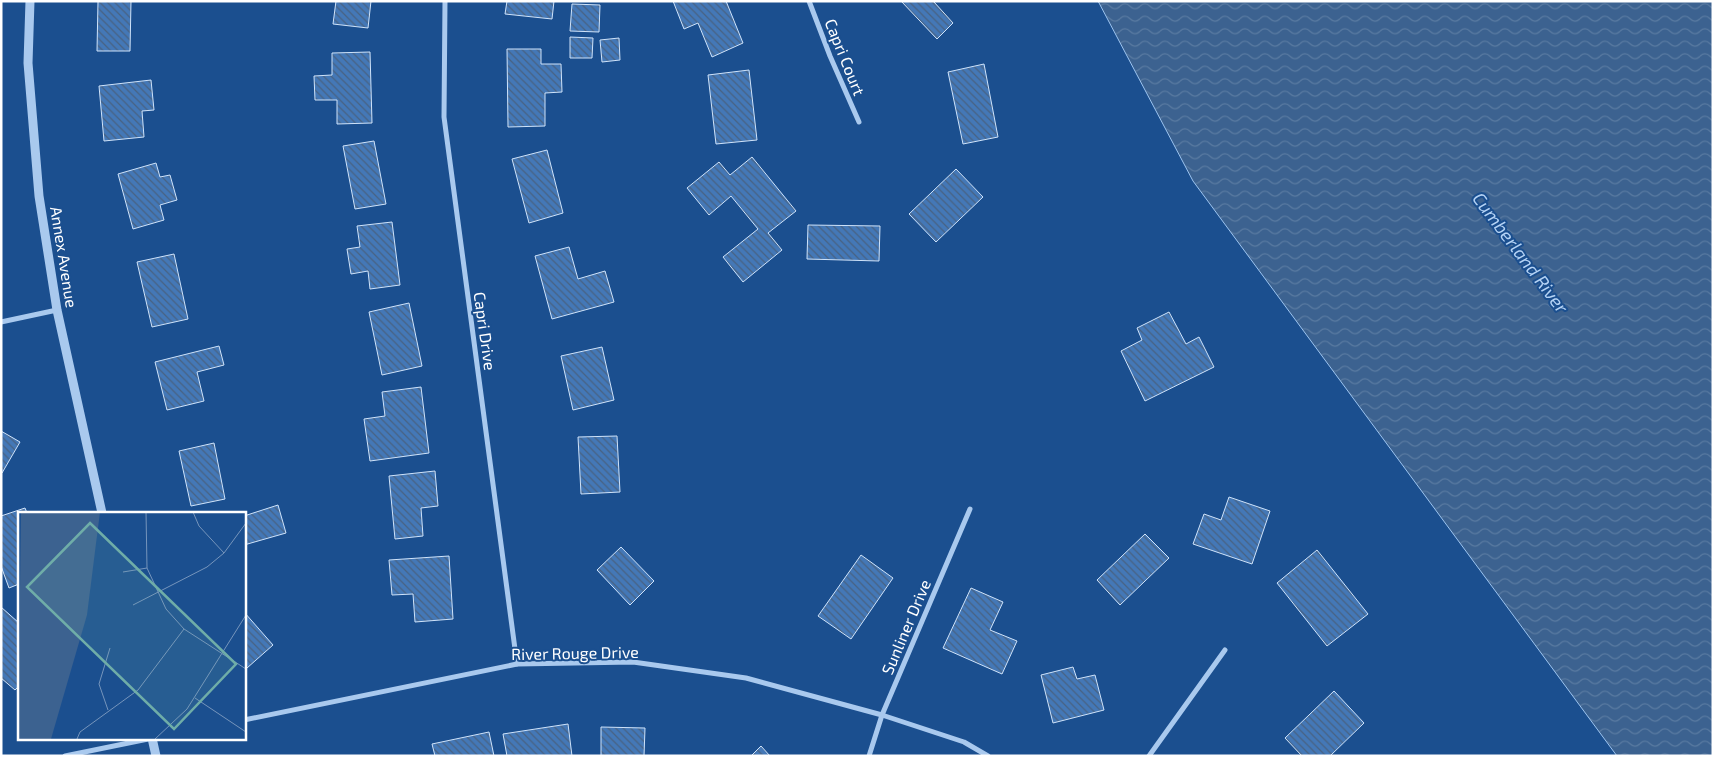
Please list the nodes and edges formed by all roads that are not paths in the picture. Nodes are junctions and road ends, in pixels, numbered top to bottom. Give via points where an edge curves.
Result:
1 (30, 1) edge
2 (446, 1) edge
3 (810, 1) edge
4 (859, 122) dead end
5 (57, 310) junction
6 (1, 322) edge
7 (970, 509) dead end
8 (102, 512) edge
9 (1225, 650) dead end
10 (517, 664) junction
11 (882, 715) junction
12 (245, 720) edge
13 (143, 740) edge
14 (153, 740) edge
15 (65, 756) edge
16 (156, 756) edge
17 (869, 756) edge
18 (988, 756) edge
19 (1149, 756) edge

1 - 5 street, Annex Avenue via 28,63 39,196
2 - 10 street, Capri Drive via 444,117
3 - 4 street, Capri Court
5 - 6 street
5 - 8 street, Annex Avenue
7 - 11 street, Sunliner Drive
9 - 19 street
10 - 11 street, River Rouge Drive via 633,662 746,678
10 - 12 street, River Rouge Drive
11 - 17 street, Sunliner Drive
11 - 18 street, River Rouge Drive via 964,742
13 - 15 street
14 - 16 street

